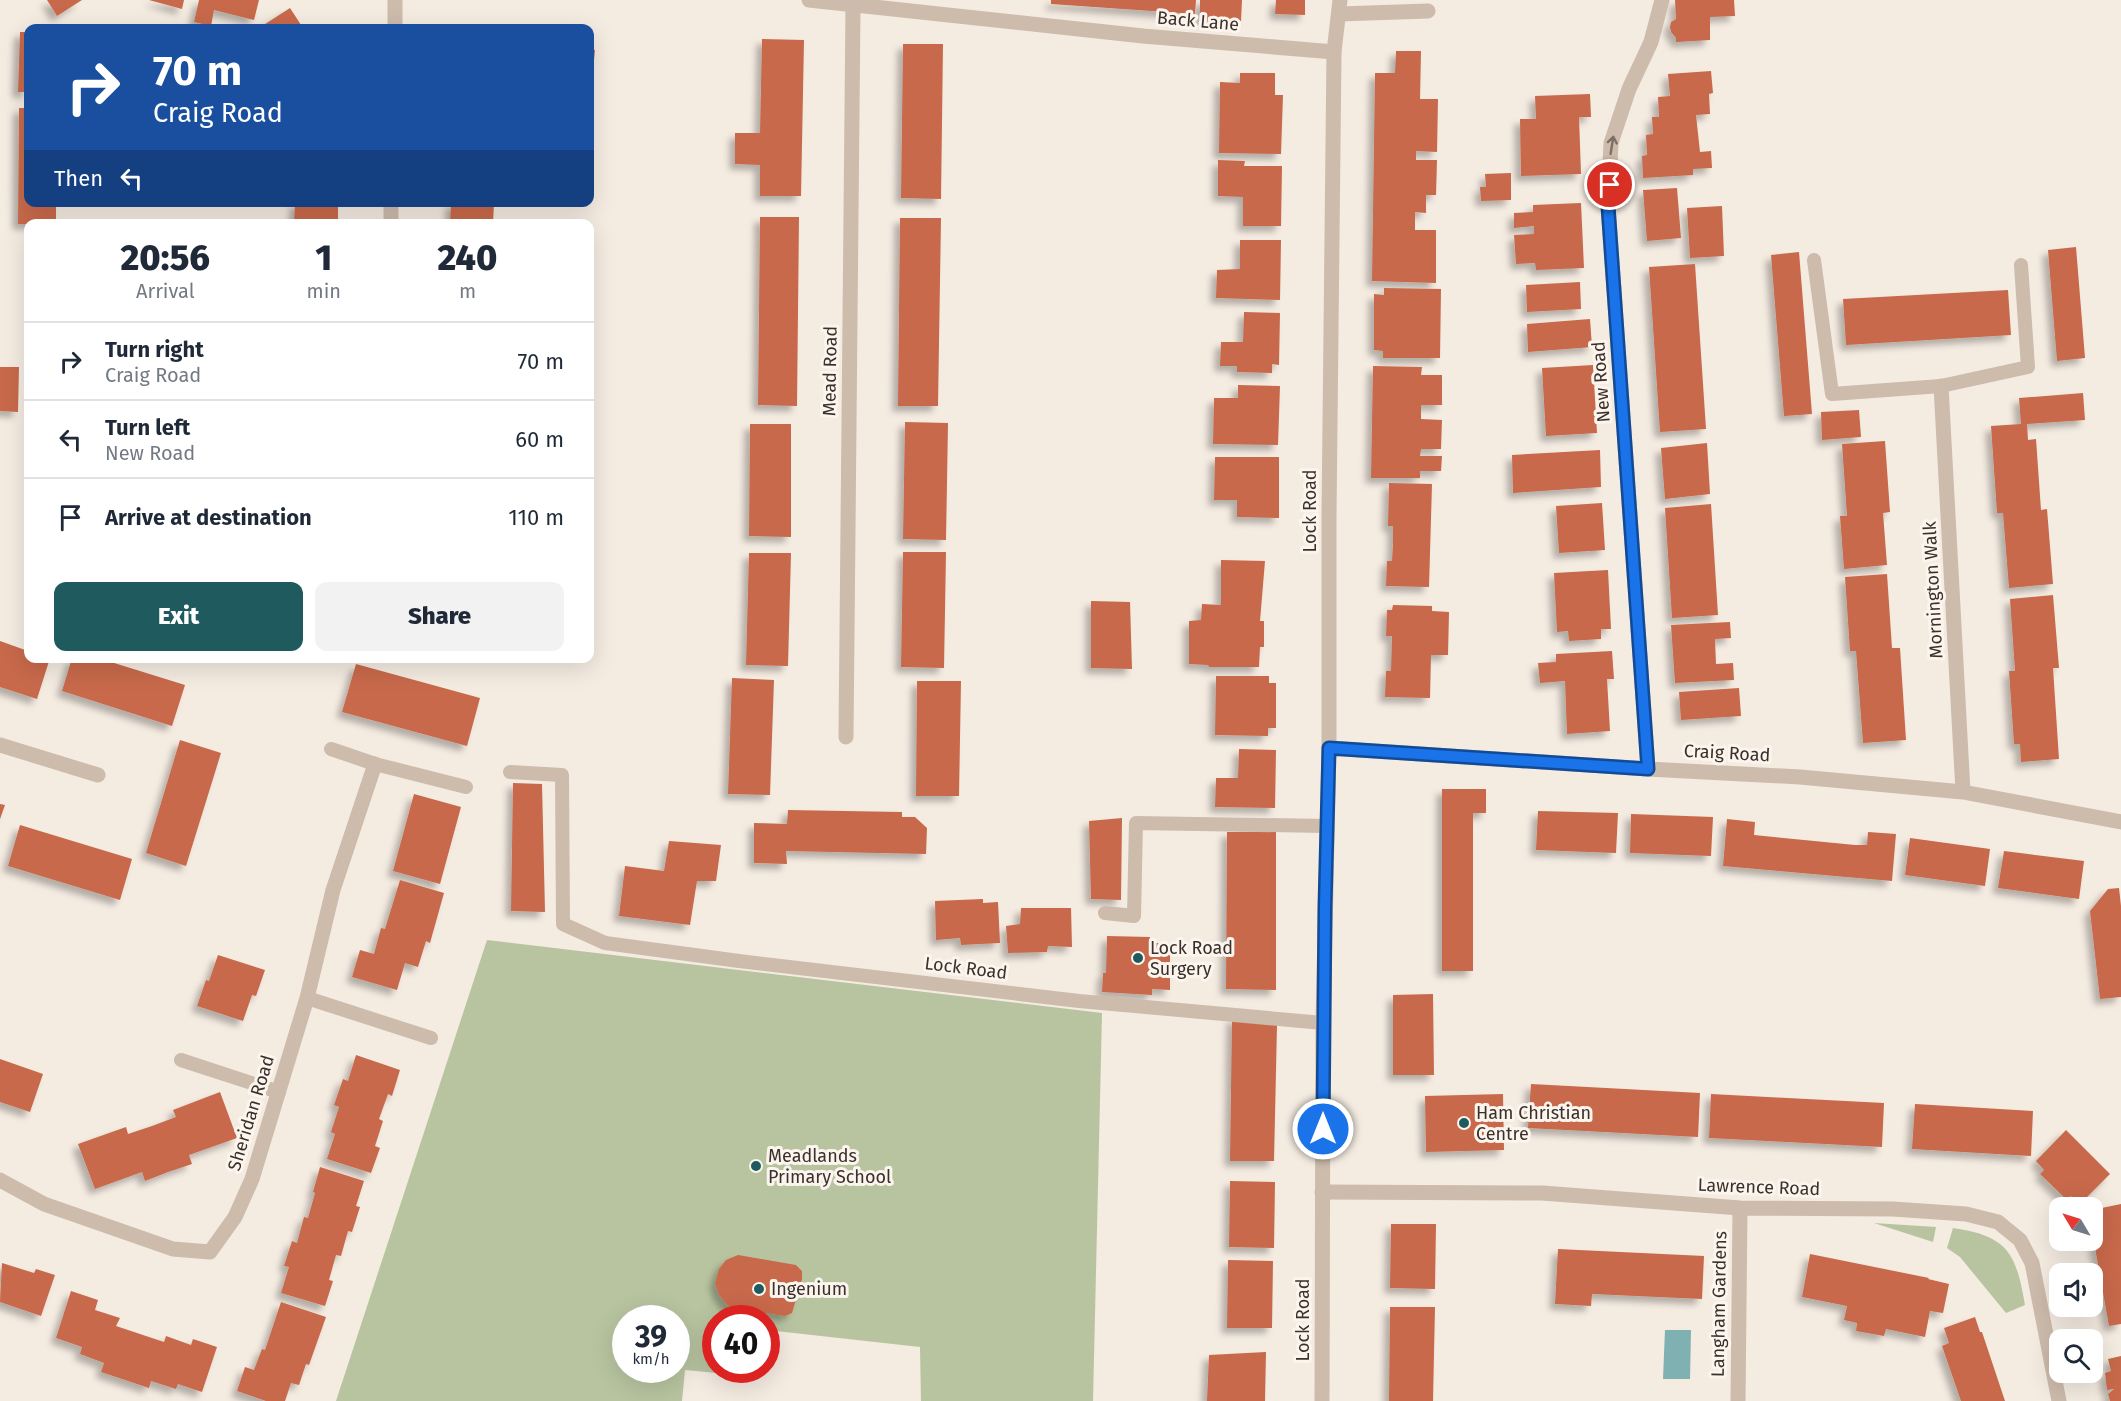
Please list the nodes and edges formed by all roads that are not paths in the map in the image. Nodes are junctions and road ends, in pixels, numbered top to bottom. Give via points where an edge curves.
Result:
1 (395, 0) edge
2 (809, 0) edge
3 (1662, 0) edge
4 (853, 6) junction
5 (1339, 7) edge
6 (1428, 11) dead end
7 (395, 24) edge
8 (1334, 52) junction
9 (1815, 260) dead end
10 (2021, 265) dead end
11 (1941, 386) junction
12 (846, 737) dead end
13 (0, 745) edge
14 (1329, 748) junction
15 (331, 749) dead end
16 (375, 764) junction
17 (1648, 769) junction
18 (510, 772) dead end
19 (98, 775) dead end
20 (466, 788) dead end
21 (1964, 792) junction
22 (2121, 822) edge
23 (1327, 826) junction
24 (1105, 913) dead end
25 (307, 998) junction
26 (1323, 1023) junction
27 (431, 1038) dead end
28 (181, 1060) dead end
29 (279, 1092) junction
30 (0, 1180) edge
31 (1322, 1192) junction
32 (1740, 1208) junction
33 (1322, 1401) edge
34 (1738, 1401) edge
35 (2059, 1401) edge

1 - 7 street
2 - 4 street, Back Lane
17 -> 3 street, New Road via 1608,206 1611,143 1629,89 1651,42
4 - 8 street, Back Lane
4 - 12 street, Mead Road
5 - 6 street
5 - 8 street, Lock Road
8 - 14 street, Lock Road
9 - 11 lane via 1832,394
10 - 11 lane via 2028,367
11 - 21 street, Mornington Walk
13 - 19 street
14 - 17 street, Craig Road
14 - 23 street, Lock Road
15 - 16 lane
16 - 20 lane
16 - 25 street, Sheridan Road via 333,890
17 - 21 street, Craig Road via 1800,777
18 - 26 lane, Lock Road via 562,775 563,924 605,943 1079,1001
21 - 22 street, Craig Road
23 - 24 lane via 1136,823 1134,916
23 - 26 street, Lock Road
25 - 27 lane
25 - 29 street, Sheridan Road
26 - 31 street, Lock Road
28 - 29 lane
29 - 30 street, Sheridan Road via 244,1198 210,1252 173,1249 44,1204
31 - 32 street, Lawrence Road via 1542,1193
31 - 33 street, Lock Road
32 - 34 street, Langham Gardens
32 - 35 street, Lawrence Road via 1893,1209 1966,1214 1998,1222 2020,1240 2032,1263

